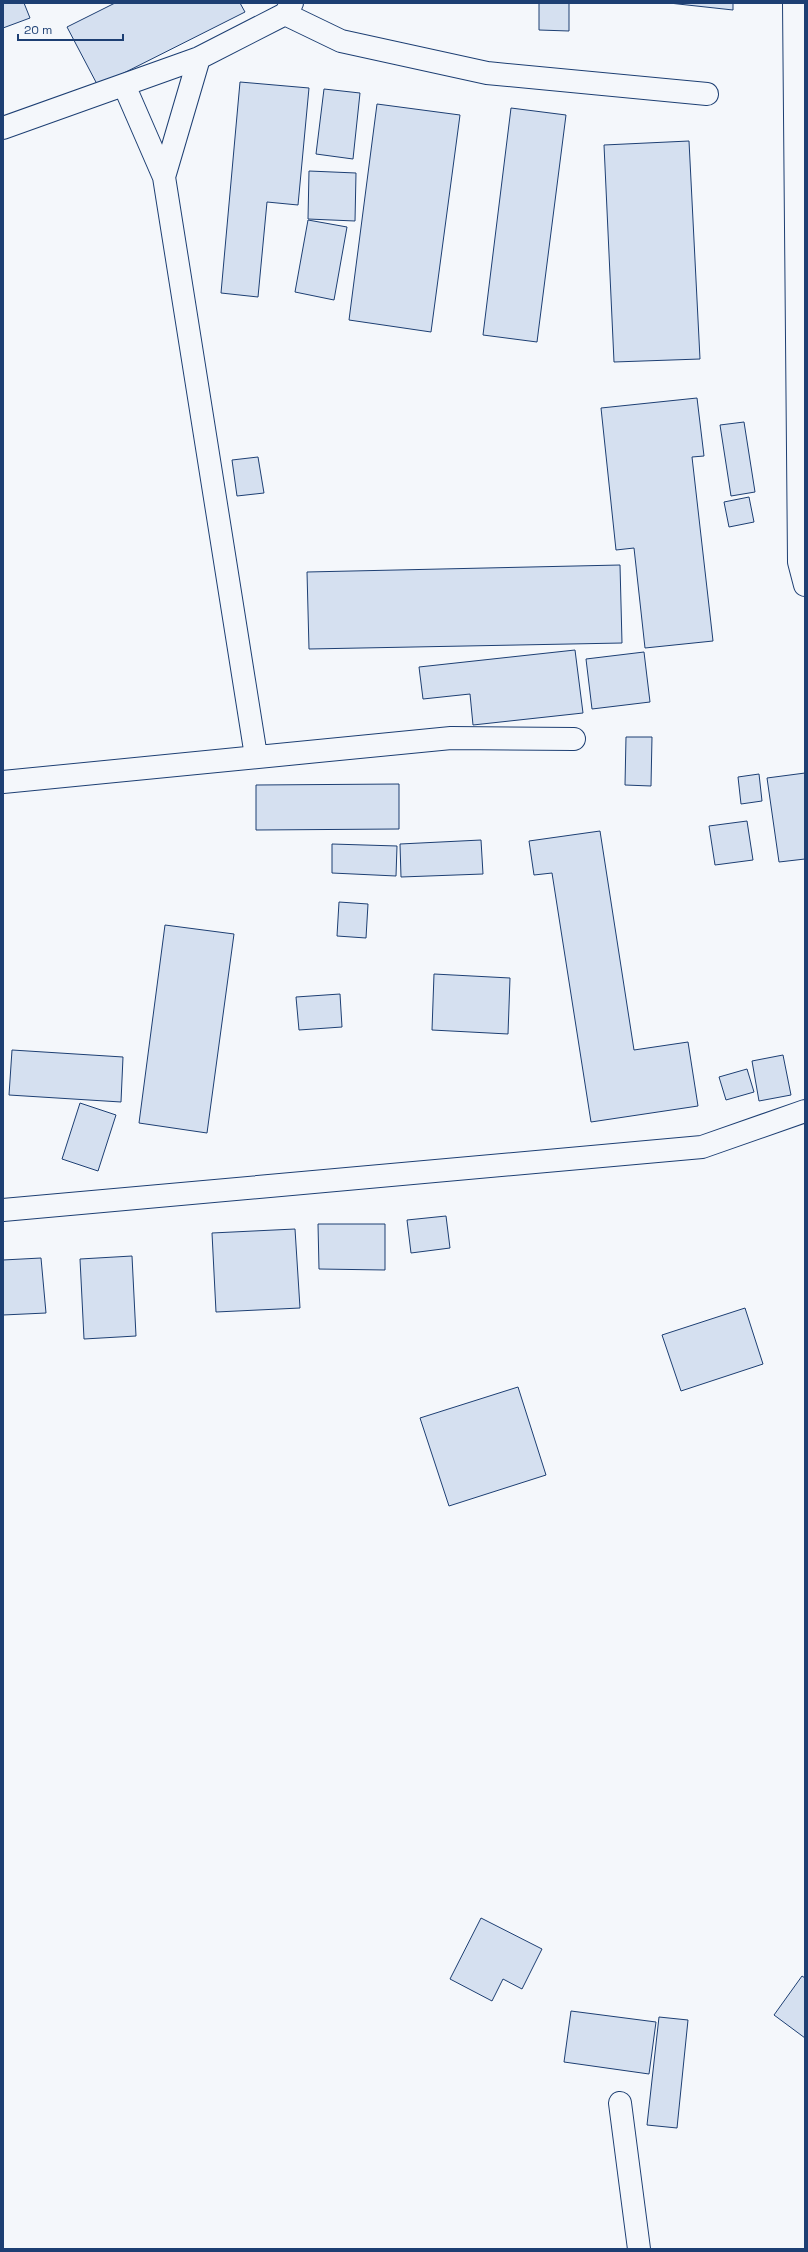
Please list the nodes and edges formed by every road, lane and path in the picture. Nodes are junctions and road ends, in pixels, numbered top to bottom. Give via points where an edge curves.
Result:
1 (794, 3) edge
2 (288, 9) edge
3 (199, 58) junction
4 (124, 85) junction
5 (707, 94) dead end
6 (3, 128) edge
7 (164, 177) junction
8 (805, 585) edge
9 (574, 739) dead end
10 (256, 756) junction
11 (3, 782) edge
12 (805, 1111) edge
13 (3, 1210) edge
14 (620, 2103) dead end
15 (639, 2249) edge

1 - 8 street via 799,562
2 - 3 street
2 - 5 street via 341,41 487,73
3 - 4 street
3 - 7 street
4 - 6 street
4 - 7 street
7 - 10 street
9 - 10 street via 451,738
10 - 11 street
12 - 13 street via 702,1147
14 - 15 street

